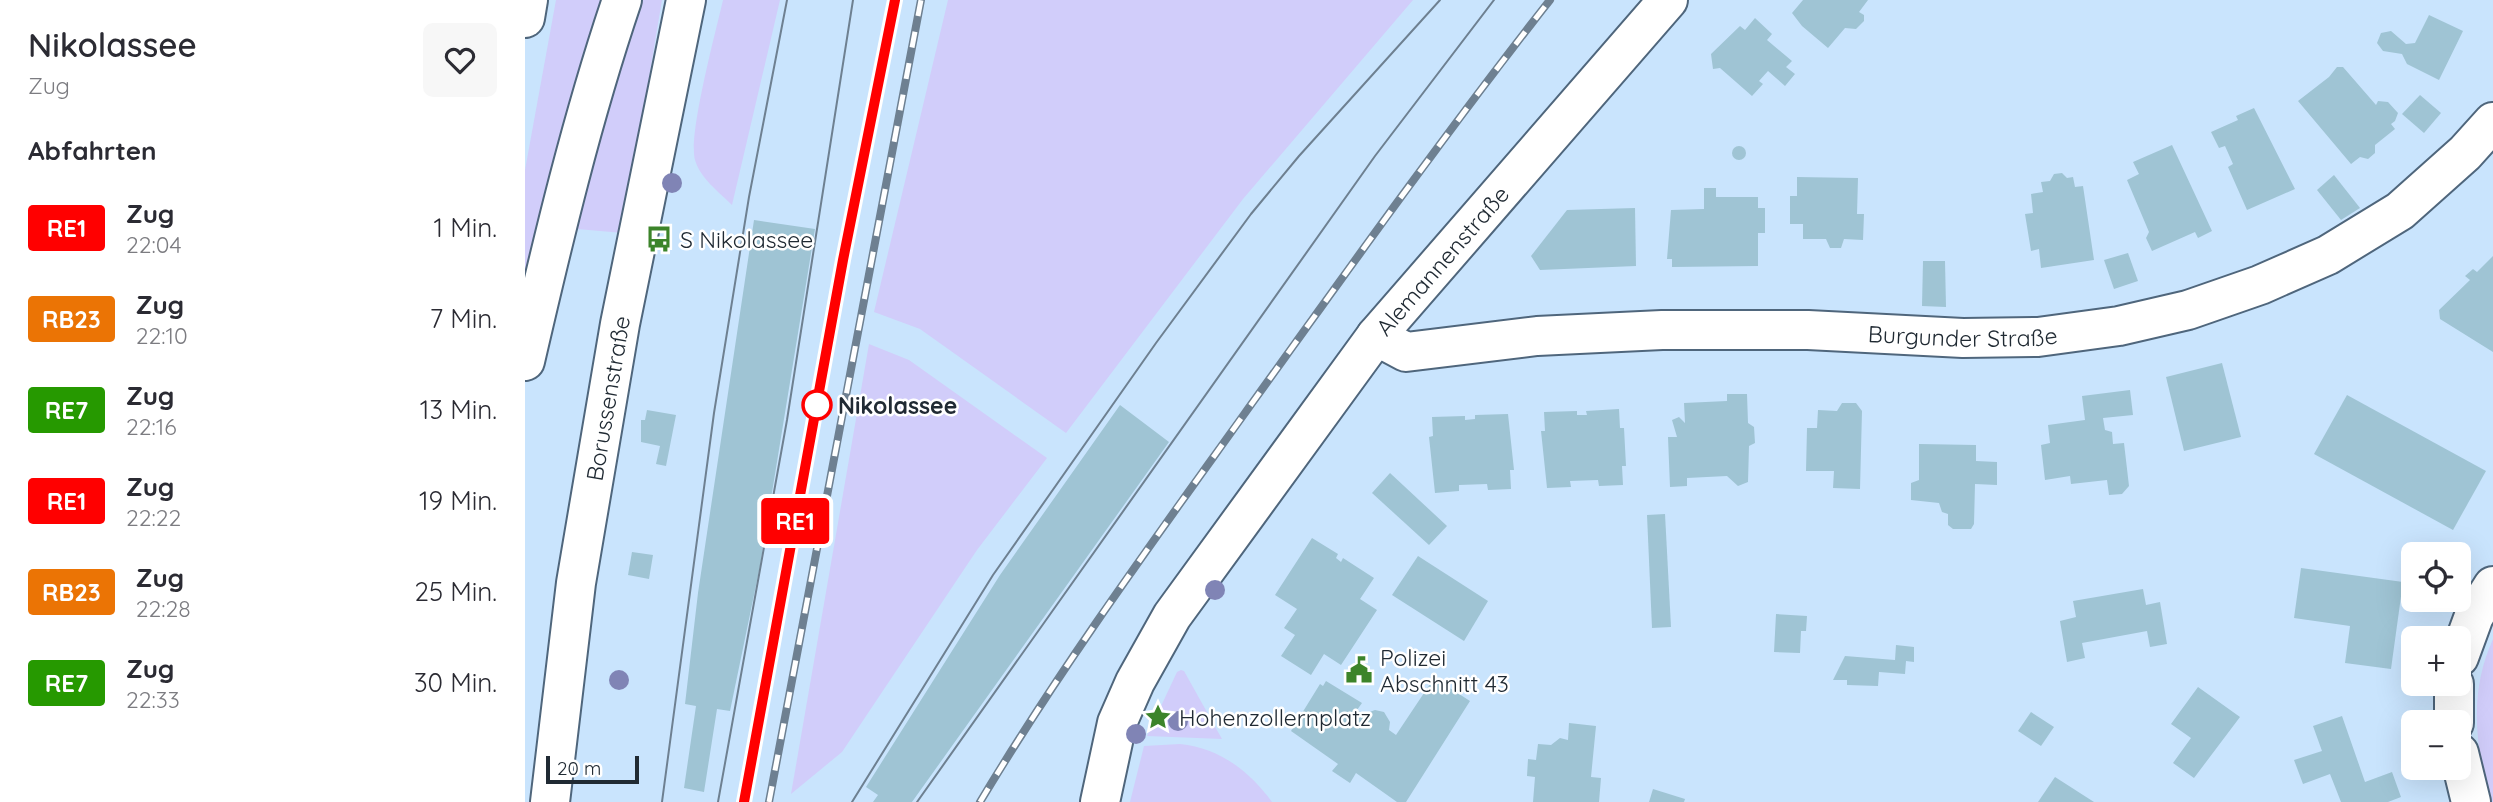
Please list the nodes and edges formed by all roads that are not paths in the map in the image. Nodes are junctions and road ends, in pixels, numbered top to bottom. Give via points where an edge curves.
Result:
1 (528, 0) edge
2 (622, 0) edge
3 (685, 0) edge
4 (1668, 0) edge
5 (525, 18) edge
6 (2493, 122) edge
7 (1376, 336) junction
8 (525, 362) edge
9 (2493, 586) edge
10 (2470, 626) edge
11 (2466, 780) edge
12 (550, 802) edge
13 (1100, 802) edge
14 (2471, 802) edge

1 - 5 main road
2 - 8 main road via 554,237
3 - 12 main road, Borussenstraße via 620,324 576,583
4 - 7 main road, Alemannenstraße
6 - 7 main road, Burgunder Straße via 2400,211 2328,255 2188,310 2119,326 2038,337 1963,338 1808,330 1662,330 1537,335 1406,352
7 - 13 main road, Alemannenstraße via 1172,616 1117,723
9 - 10 main road
11 - 14 main road

